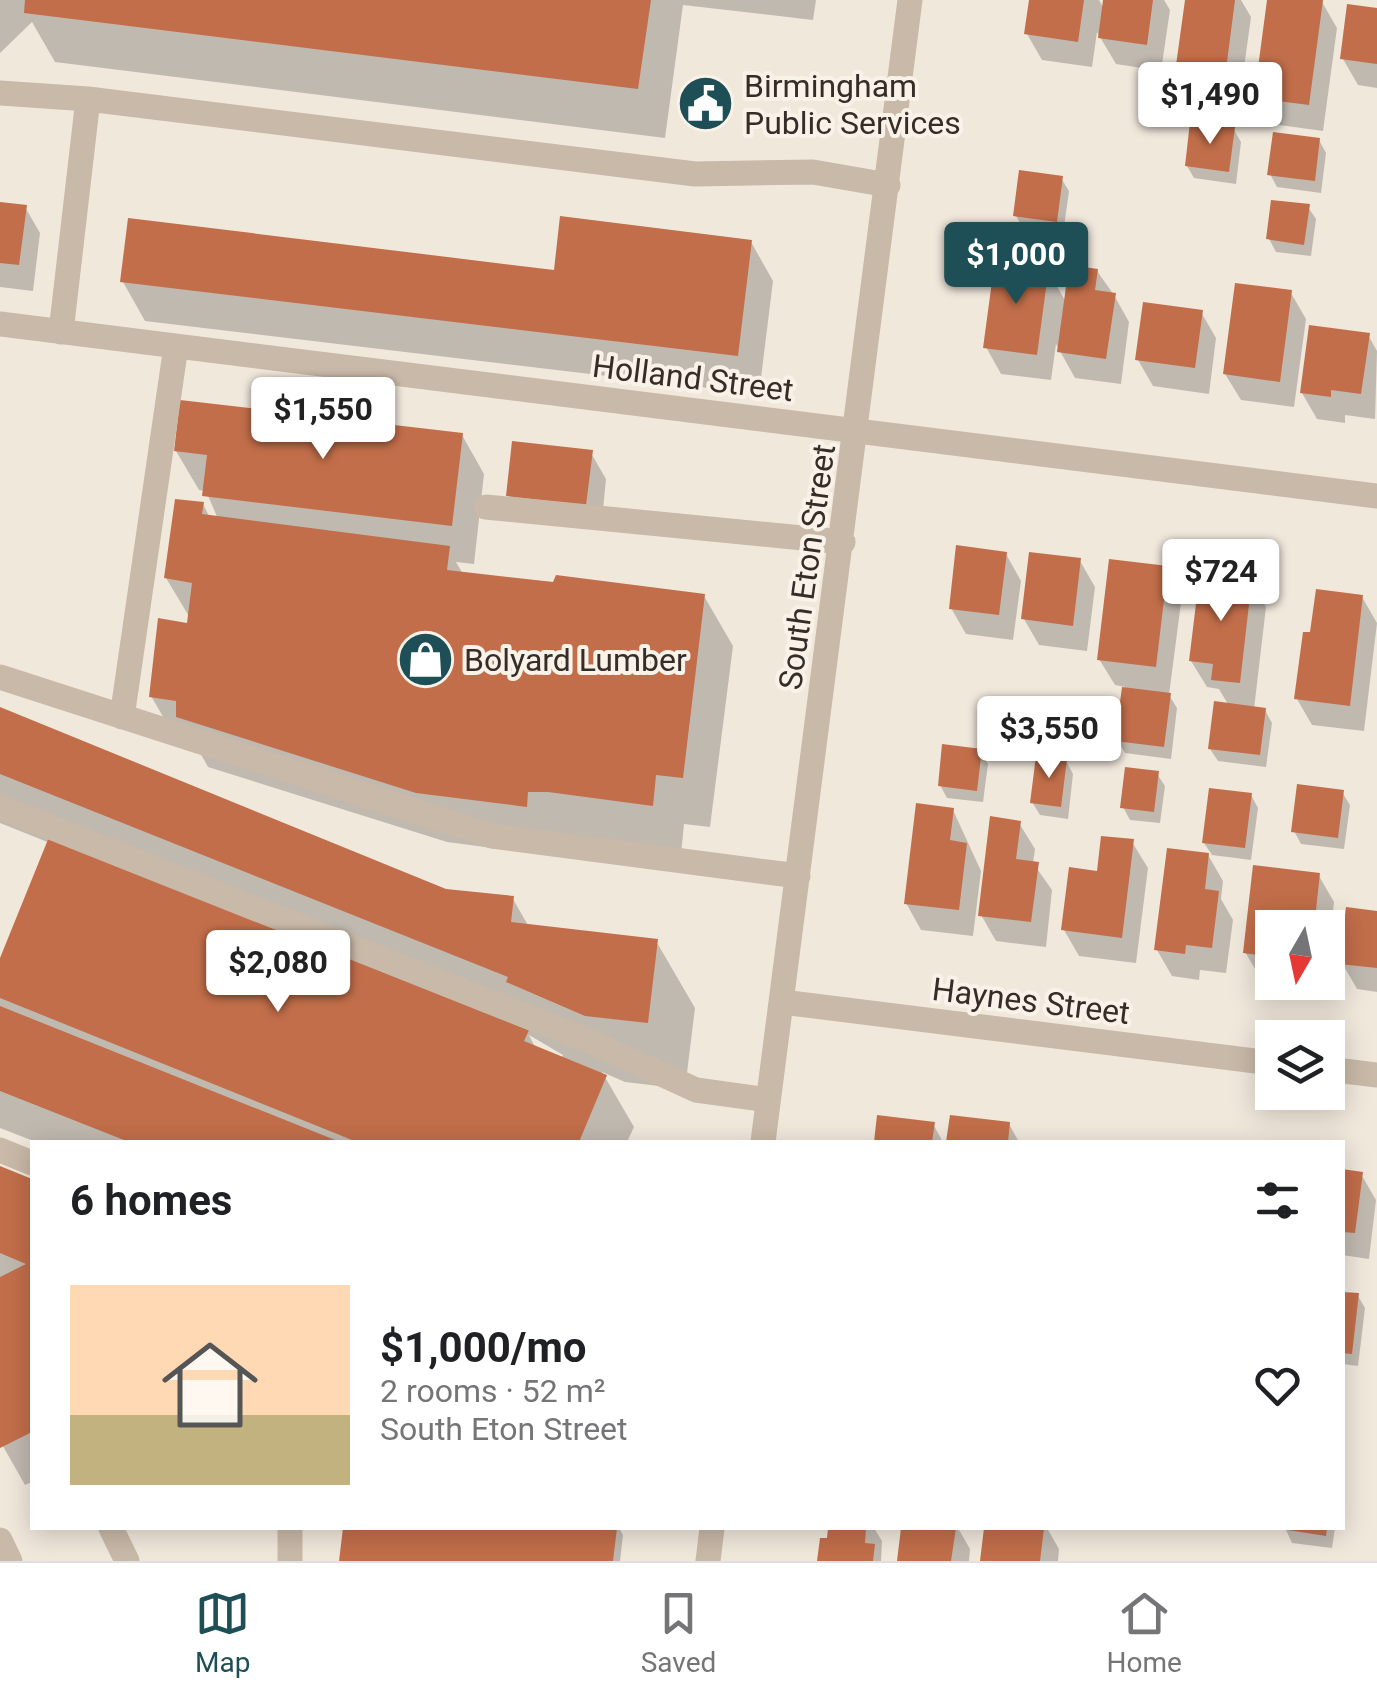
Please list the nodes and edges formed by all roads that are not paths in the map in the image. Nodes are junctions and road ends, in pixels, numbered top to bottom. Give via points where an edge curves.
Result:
1 (910, 0) edge
2 (0, 93) edge
3 (88, 100) junction
4 (888, 185) junction
5 (0, 324) edge
6 (61, 332) junction
7 (176, 346) junction
8 (858, 432) junction
9 (1377, 496) edge
10 (486, 507) dead end
11 (843, 542) junction
12 (0, 677) edge
13 (122, 717) junction
14 (0, 806) edge
15 (798, 876) junction
16 (782, 1002) junction
17 (1255, 1060) edge
18 (1345, 1071) edge
19 (1377, 1075) edge
20 (768, 1100) junction
21 (763, 1140) edge
22 (0, 1150) edge
23 (30, 1162) edge
24 (112, 1530) edge
25 (290, 1530) edge
26 (712, 1530) edge
27 (0, 1540) edge
28 (10, 1561) edge
29 (128, 1561) edge
30 (290, 1561) edge
31 (708, 1561) edge

1 - 4 street, South Eton Street
2 - 3 street
3 - 4 street via 695,174 814,172
3 - 6 street
4 - 8 street, South Eton Street
5 - 6 street, Holland Street
6 - 7 street, Holland Street
7 - 8 street, Holland Street
7 - 13 street
8 - 9 street, Holland Street
8 - 11 street, South Eton Street
10 - 11 street
11 - 15 street, South Eton Street
12 - 13 street
13 - 15 street via 492,836
14 - 20 street via 589,1040 696,1090
15 - 16 street, South Eton Street
16 - 17 street, Haynes Street
16 - 20 street, South Eton Street
18 - 19 street
20 - 21 street, South Eton Street
22 - 23 street
24 - 29 street
25 - 30 street
26 - 31 street
27 - 28 street

